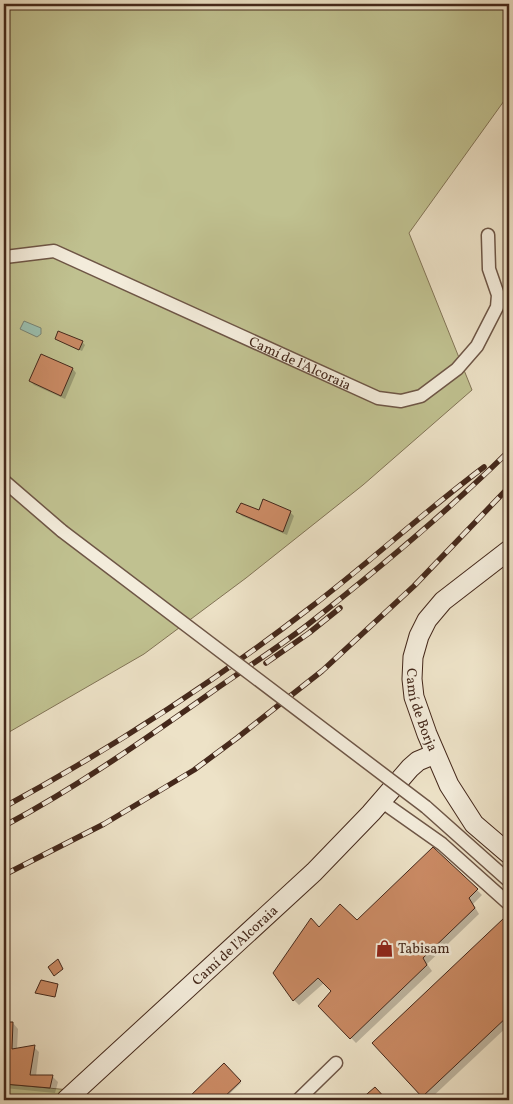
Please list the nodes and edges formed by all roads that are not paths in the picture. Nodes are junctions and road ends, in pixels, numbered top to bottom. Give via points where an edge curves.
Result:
1 (488, 236) dead end
2 (4, 259) edge
3 (4, 481) edge
4 (509, 550) edge
5 (435, 754) junction
6 (381, 801) junction
7 (509, 854) edge
8 (509, 881) edge
9 (509, 904) edge
10 (336, 1063) dead end
11 (66, 1100) edge
12 (298, 1100) edge

1 - 2 street, Camí de l'Alcoraia via 489,269 498,295 493,317 477,346 457,370 420,396 401,401 378,398 54,251
3 - 8 street, bridge via 62,531 426,807
4 - 5 street, Camí de Borja via 443,602 427,620 419,636 413,657 414,697
5 - 6 street, Camí de l'Alcoraia via 418,761
5 - 7 street, Camí de Borja via 474,824
6 - 9 street via 442,844
6 - 11 street, Camí de l'Alcoraia via 314,872
10 - 12 street

